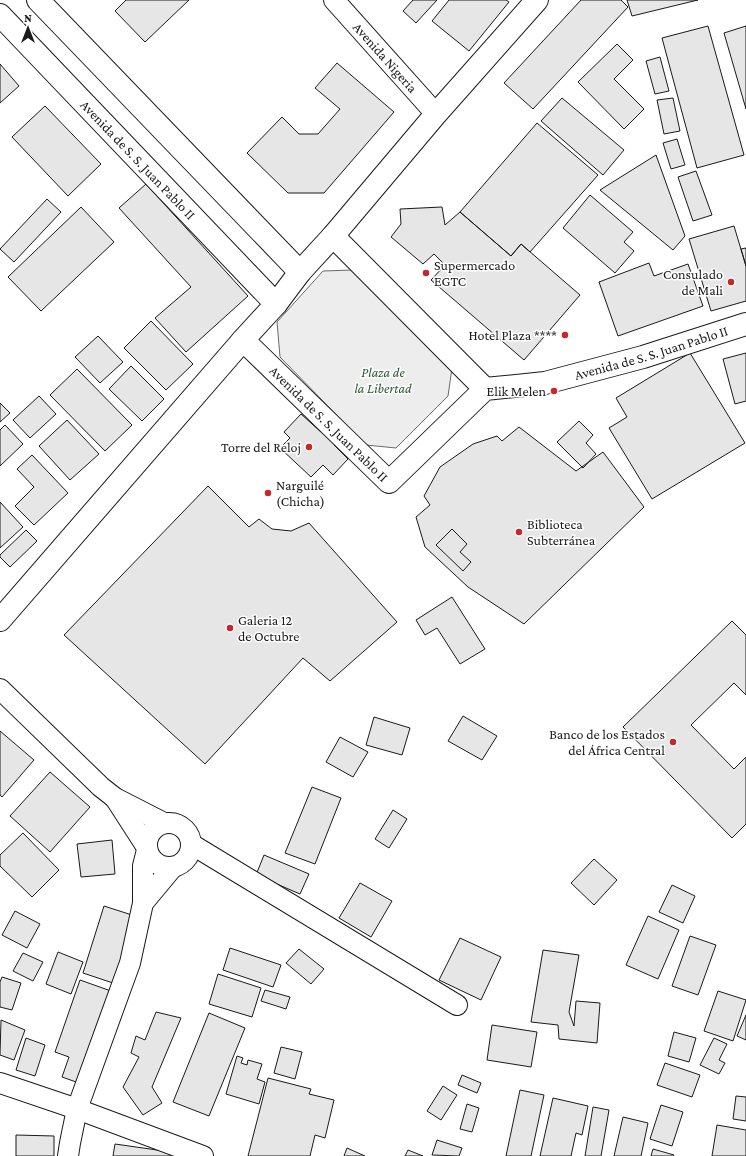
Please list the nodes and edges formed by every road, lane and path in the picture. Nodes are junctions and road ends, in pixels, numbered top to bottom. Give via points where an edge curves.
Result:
1 (38, 0) edge
2 (334, 0) edge
3 (537, 0) edge
4 (0, 15) edge
5 (436, 114) junction
6 (333, 236) junction
7 (300, 272) junction
8 (276, 304) junction
9 (746, 324) edge
10 (242, 340) junction
11 (485, 389) junction
12 (0, 620) edge
13 (0, 689) edge
14 (114, 798) junction
15 (164, 823) junction
16 (191, 844) junction
17 (146, 848) junction
18 (173, 867) junction
19 (142, 903) junction
20 (457, 1005) dead end
21 (0, 1083) edge
22 (77, 1109) junction
23 (68, 1156) edge
24 (203, 1156) edge

1 - 7 street
2 - 5 street, Avenida Nigeria
3 - 5 street
4 - 8 street, Avenida de S. S. Juan Pablo II
5 - 6 street
6 - 7 street
6 - 11 street
7 - 8 street
8 - 10 street
9 - 11 street, Avenida de S. S. Juan Pablo II via 643,357 545,384
10 - 11 street, Avenida de S. S. Juan Pablo II via 389,482
10 - 12 street
13 - 14 street
14 - 15 street
14 - 17 street
15 - 16 street via 170,822 182,827 190,837
15 - 17 street via 153,829 146,840
16 - 18 street via 189,856 180,865
16 - 20 street
17 - 18 street via 154,862 160,866
17 - 19 street
18 - 19 street
19 - 22 street via 130,963
21 - 22 street
22 - 23 street
22 - 24 street

